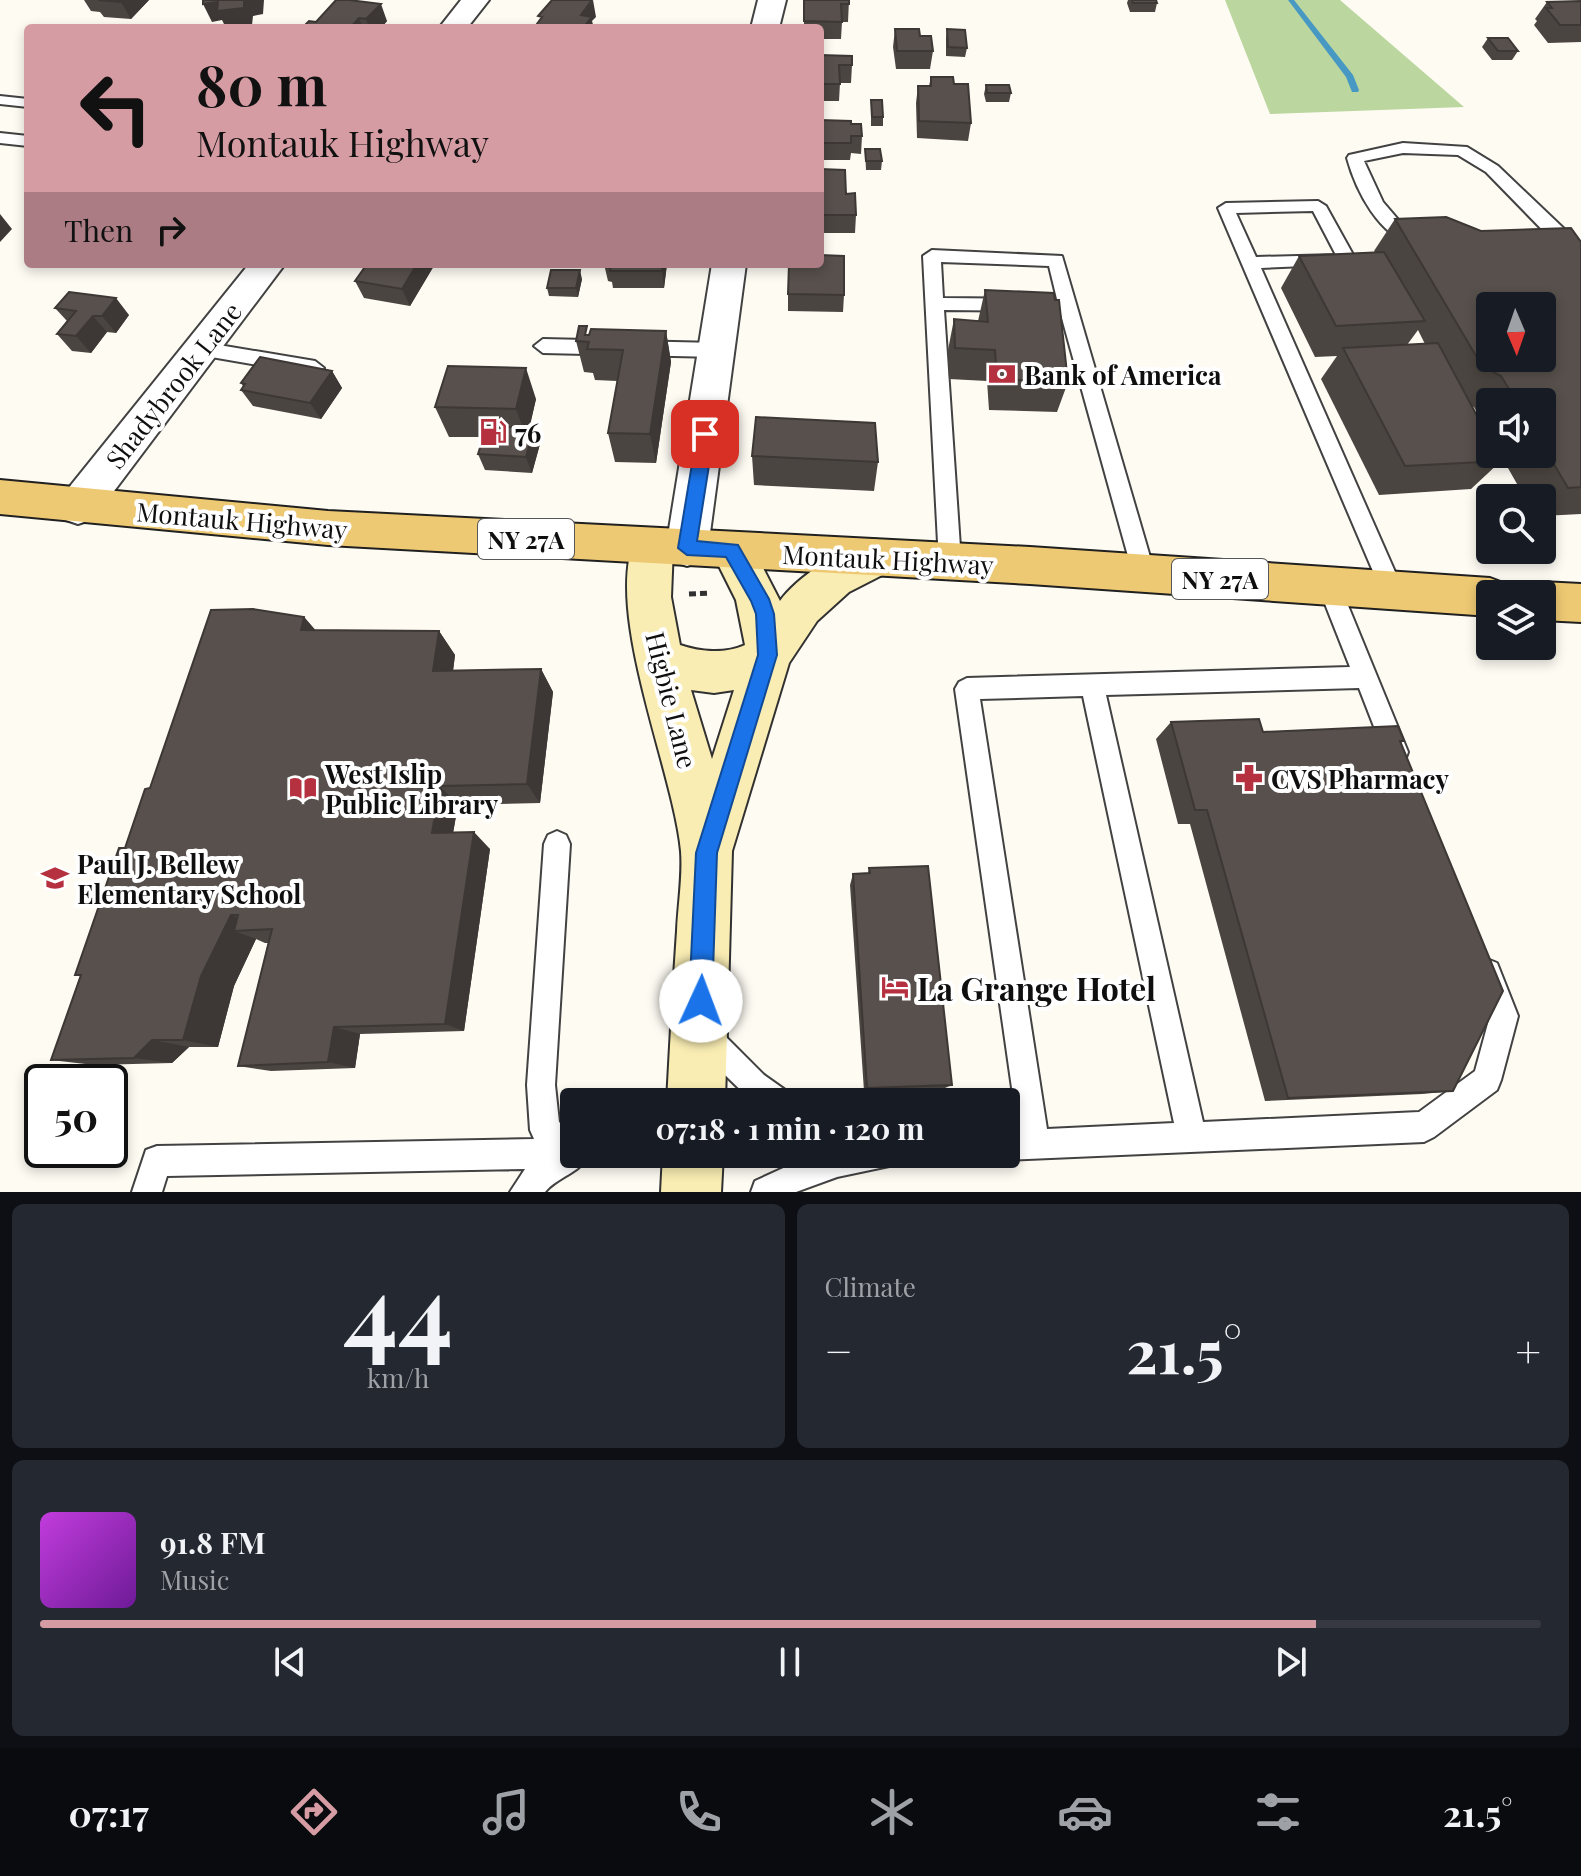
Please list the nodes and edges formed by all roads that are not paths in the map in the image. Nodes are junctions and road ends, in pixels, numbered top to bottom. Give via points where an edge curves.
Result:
1 (475, 0) edge
2 (772, 0) edge
3 (456, 24) edge
4 (766, 24) edge
5 (0, 100) edge
6 (24, 103) edge
7 (0, 138) edge
8 (24, 141) edge
9 (1436, 243) edge
10 (1537, 243) edge
11 (1574, 248) edge
12 (1251, 263) junction
13 (265, 268) edge
14 (728, 268) edge
15 (935, 304) junction
16 (1067, 305) junction
17 (543, 346) dead end
18 (201, 349) junction
19 (717, 350) junction
20 (315, 368) edge
21 (0, 497) edge
22 (78, 507) junction
23 (669, 547) junction
24 (732, 550) junction
25 (877, 557) junction
26 (950, 562) junction
27 (1144, 574) junction
28 (1329, 586) junction
29 (1392, 590) junction
30 (1476, 596) edge
31 (1556, 602) edge
32 (1581, 603) edge
33 (768, 655) junction
34 (659, 658) junction
35 (1366, 677) junction
36 (1092, 685) junction
37 (1408, 780) edge
38 (557, 844) dead end
39 (707, 853) junction
40 (1474, 942) edge
41 (699, 1031) junction
42 (697, 1088) edge
43 (758, 1088) edge
44 (1013, 1088) edge
45 (1192, 1137) junction
46 (560, 1142) edge
47 (1020, 1145) edge
48 (560, 1153) edge
49 (560, 1162) edge
50 (692, 1168) edge
51 (818, 1168) edge
52 (147, 1192) edge
53 (525, 1192) edge
54 (691, 1192) edge
55 (766, 1192) edge

1 - 3 street
2 - 4 street
5 - 6 lane
7 - 8 lane
9 - 11 lane via 1399,234 1359,175 1355,158 1403,148 1461,150 1492,169
10 - 11 lane
12 - 12 lane via 1226,208 1318,206 1347,260
12 - 29 lane
13 - 18 street, Shadybrook Lane
14 - 19 street
15 - 16 lane
15 - 16 lane via 932,256 1056,260
15 - 26 lane
16 - 27 lane
17 - 19 lane
18 - 20 lane
18 - 22 street, Shadybrook Lane
19 - 23 street
21 - 22 main road, Montauk Highway / NY 27A
22 - 23 main road, Montauk Highway / NY 27A
23 - 24 main road, Montauk Highway / NY 27A
23 - 34 main road, Higbie Lane via 649,597
24 - 25 main road, Montauk Highway / NY 27A
24 - 33 main road, Higbie Lane via 760,599
25 - 26 main road, Montauk Highway / NY 27A
25 - 33 main road, Higbie Lane via 834,579 801,607
26 - 27 main road, Montauk Highway / NY 27A
27 - 28 main road, Montauk Highway / NY 27A
28 - 29 main road, Montauk Highway / NY 27A
28 - 35 lane
29 - 30 main road, Montauk Highway / NY 27A
31 - 32 main road
33 - 34 main road via 752,665 712,673
33 - 39 main road, Higbie Lane
34 - 39 main road, Higbie Lane
35 - 36 lane
35 - 37 lane
36 - 44 lane via 967,689
36 - 45 lane
38 - 46 lane via 541,1085 545,1130
39 - 41 main road, Higbie Lane
40 - 45 lane via 1504,1016 1487,1080 1424,1127
41 - 42 main road, Higbie Lane
41 - 43 lane
45 - 47 lane
48 - 52 lane via 157,1161
49 - 53 lane
50 - 54 main road
51 - 55 lane via 793,1175

